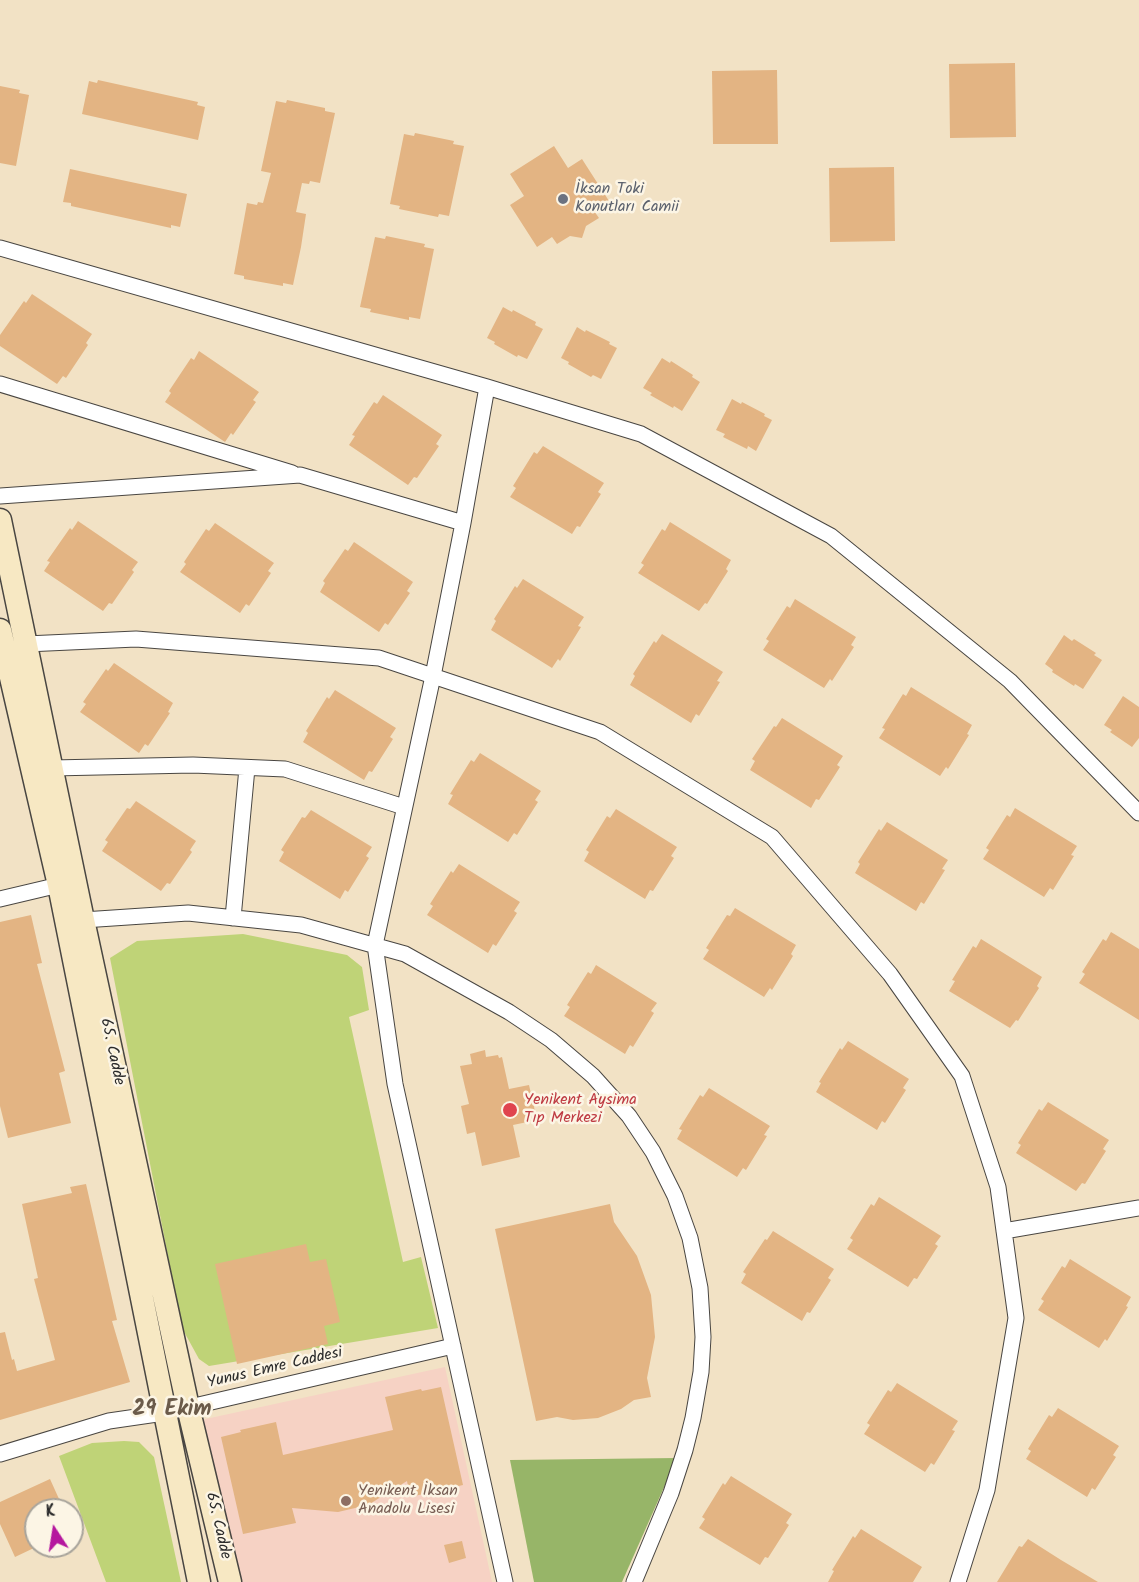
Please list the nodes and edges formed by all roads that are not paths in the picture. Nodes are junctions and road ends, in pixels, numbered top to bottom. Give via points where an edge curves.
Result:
1 (0, 248) edge
2 (0, 384) edge
3 (487, 387) junction
4 (300, 476) junction
5 (0, 496) edge
6 (0, 520) edge
7 (463, 524) junction
8 (0, 630) edge
9 (26, 644) junction
10 (433, 676) junction
11 (52, 768) junction
12 (247, 768) junction
13 (404, 807) junction
14 (1139, 813) edge
15 (59, 885) junction
16 (0, 899) edge
17 (233, 918) junction
18 (83, 920) junction
19 (375, 945) junction
20 (1139, 1208) edge
21 (1004, 1231) junction
22 (453, 1346) junction
23 (188, 1407) junction
24 (164, 1413) junction
25 (0, 1454) edge
26 (199, 1582) edge
27 (230, 1582) edge
28 (505, 1582) edge
29 (634, 1582) edge
30 (958, 1582) edge

1 - 3 street
2 - 4 street
3 - 7 street
3 - 14 street via 641,434 831,536 1010,681
4 - 5 street
4 - 7 street
6 - 9 main road, 65. Cadde
7 - 10 street
8 - 15 main road, 65. Cadde
9 - 10 street via 171,641 379,658
9 - 11 main road, 65. Cadde
10 - 13 street
10 - 21 street via 600,732 772,837 890,974 962,1076 998,1187
11 - 12 street
11 - 18 main road, 65. Cadde
12 - 13 street via 285,770
12 - 17 street
13 - 19 street
15 - 16 street
15 - 24 main road, 65. Cadde
17 - 18 street via 188,913
17 - 19 street via 302,925
18 - 23 main road, 65. Cadde
19 - 22 street via 395,1084
19 - 29 street via 405,954 551,1040 593,1076 629,1116 675,1196 690,1238 700,1288 701,1372 686,1450
20 - 21 street
21 - 30 street via 1016,1318 987,1490
22 - 23 street, Yunus Emre Caddesi
22 - 28 street
23 - 24 street, Yunus Emre Caddesi
23 - 27 main road, 65. Cadde
24 - 25 street, Yunus Emre Caddesi via 109,1421
24 - 26 main road, 65. Cadde

